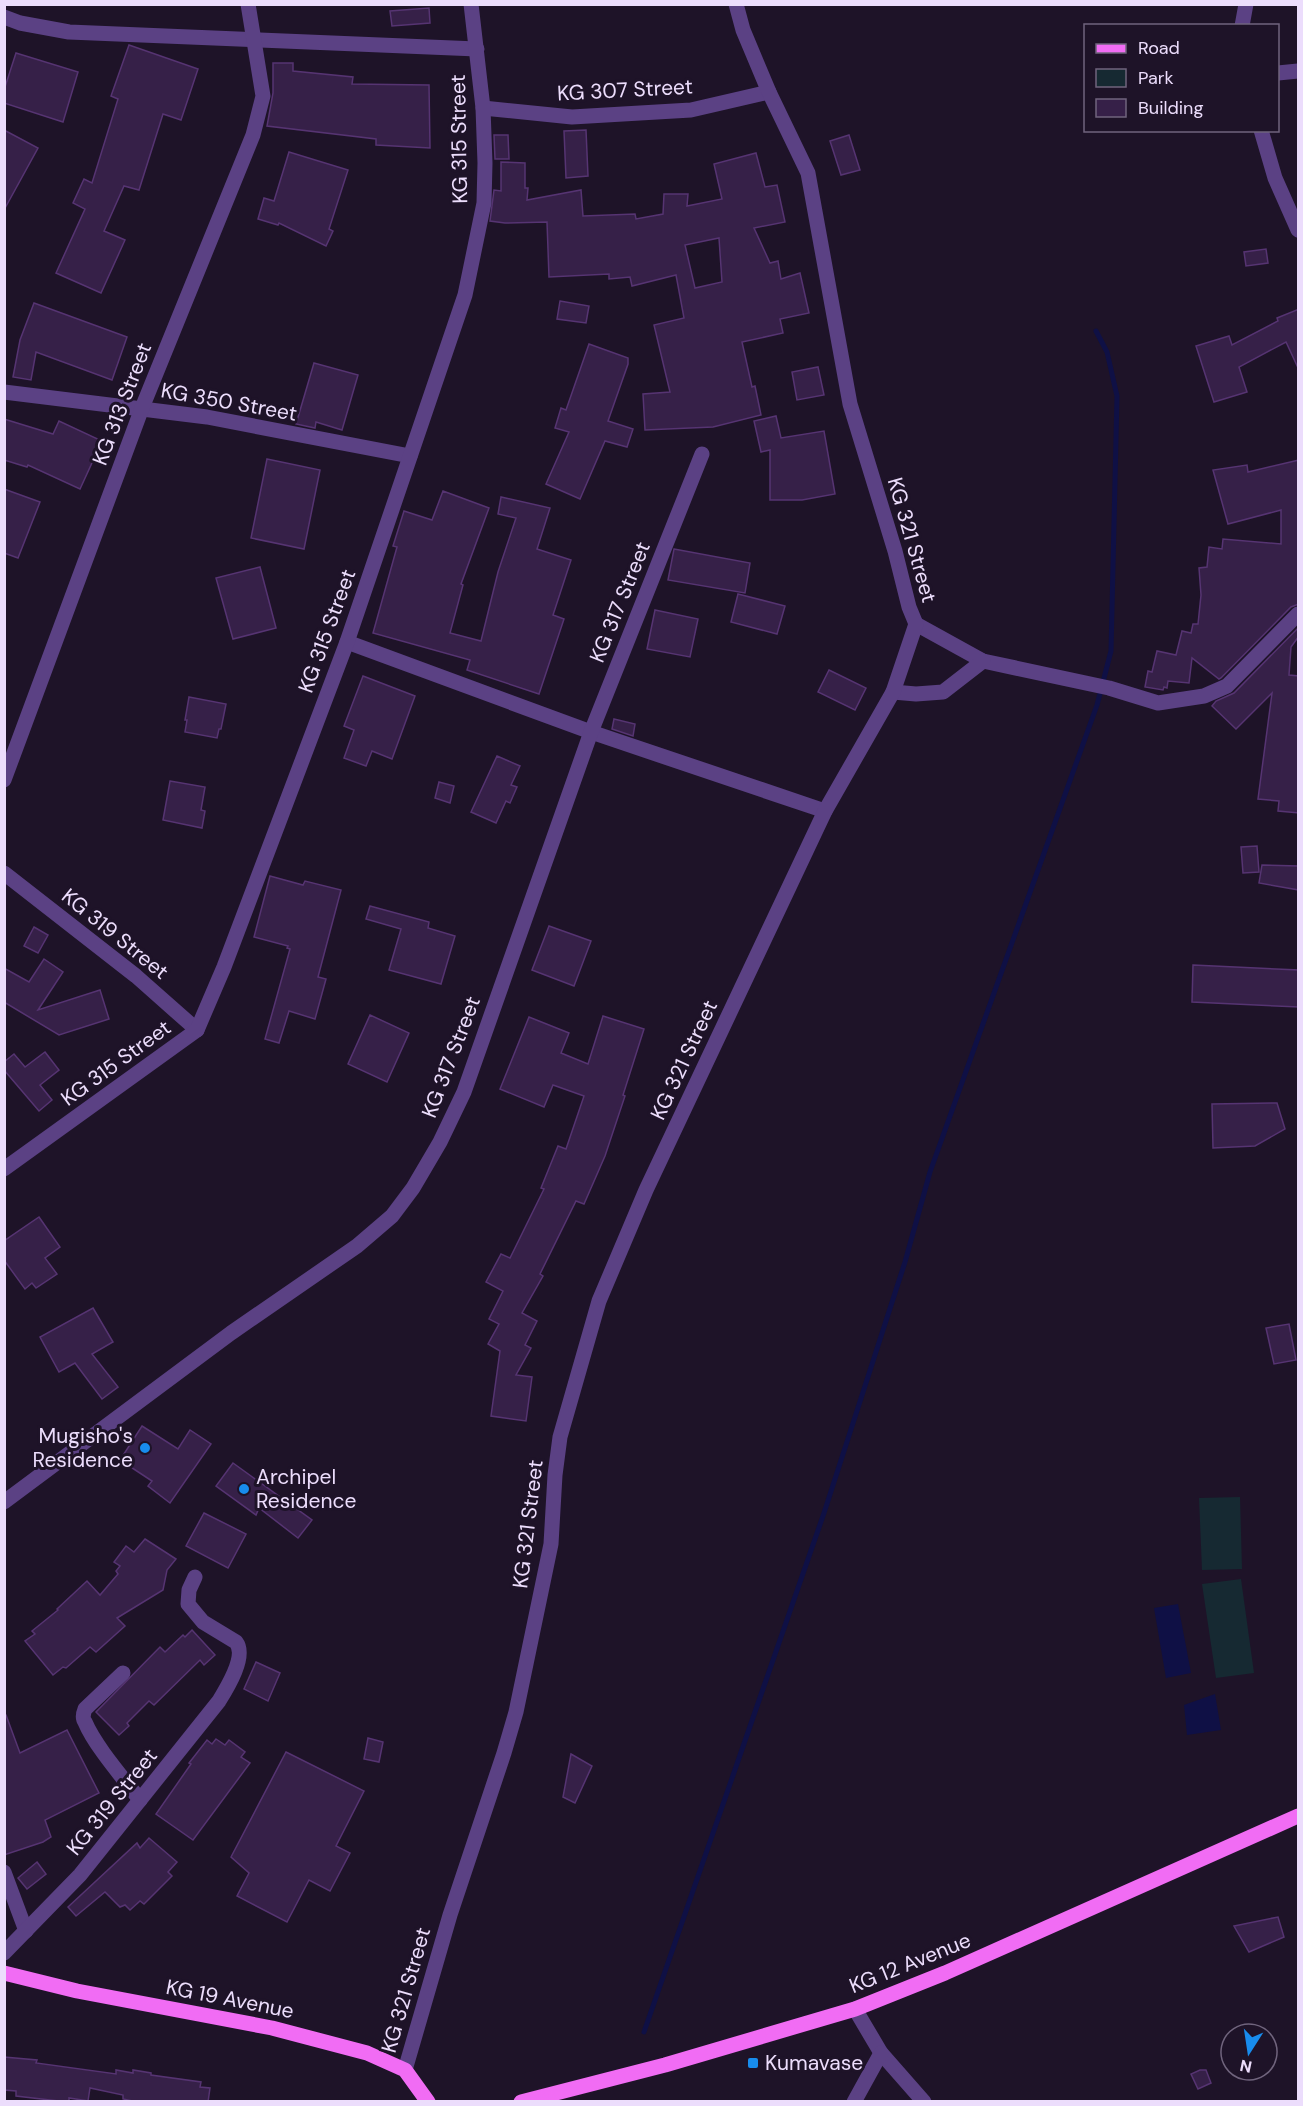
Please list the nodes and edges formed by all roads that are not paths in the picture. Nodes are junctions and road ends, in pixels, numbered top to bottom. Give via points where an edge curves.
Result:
1 (248, 4) edge
2 (471, 4) edge
3 (736, 4) edge
4 (1246, 4) edge
5 (4, 17) edge
6 (1242, 24) edge
7 (254, 41) junction
8 (477, 49) junction
9 (1299, 71) edge
10 (1279, 73) edge
11 (769, 92) junction
12 (483, 108) junction
13 (1262, 132) edge
14 (1299, 230) edge
15 (4, 392) edge
16 (142, 408) junction
17 (702, 454) dead end
18 (410, 456) junction
19 (1299, 614) edge
20 (916, 624) junction
21 (347, 642) junction
22 (983, 661) junction
23 (893, 692) junction
24 (591, 732) junction
25 (4, 780) edge
26 (825, 811) junction
27 (4, 873) edge
28 (197, 1030) junction
29 (4, 1168) edge
30 (4, 1502) edge
31 (195, 1577) dead end
32 (123, 1673) dead end
33 (140, 1800) junction
34 (1299, 1816) edge
35 (4, 1872) edge
36 (26, 1931) junction
37 (4, 1953) edge
38 (4, 1973) edge
39 (855, 2009) junction
40 (881, 2053) junction
41 (405, 2070) junction
42 (428, 2102) edge
43 (521, 2102) edge
44 (854, 2102) edge
45 (924, 2102) edge

1 - 7 street, KG 313 Street
2 - 8 street, KG 315 Street
3 - 11 street, KG 321 Street
4 - 6 street
5 - 7 street via 69,32
7 - 8 street
7 - 16 street, KG 313 Street via 263,96 254,135
8 - 12 street, KG 315 Street
9 - 10 street
11 - 12 street, KG 307 Street via 691,110 572,117
11 - 20 street, KG 321 Street via 808,173 850,404
12 - 18 street, KG 315 Street via 484,203 475,251 465,295
13 - 14 street via 1275,178
15 - 16 street, KG 350 Street
16 - 18 street, KG 350 Street
16 - 25 street, KG 313 Street
17 - 24 street, KG 317 Street
18 - 21 street, KG 315 Street
19 - 22 street via 1227,686 1204,696 1158,703 1109,688
20 - 22 street
20 - 23 street, KG 321 Street
21 - 24 street
21 - 28 street, KG 315 Street
22 - 23 street via 943,692
23 - 26 street, KG 321 Street
24 - 26 street
24 - 30 street, KG 317 Street via 464,1092 440,1142 392,1216 357,1246 231,1333
26 - 41 street, KG 321 Street via 646,1190 599,1301 560,1437 551,1544 516,1712
27 - 28 street, KG 319 Street via 136,976
28 - 29 street, KG 315 Street
31 - 33 street, KG 319 Street via 188,1604 203,1622 236,1642 240,1653 219,1701
32 - 33 street via 85,1709 84,1722
33 - 36 street, KG 319 Street via 80,1875
34 - 39 main road, KG 12 Avenue
35 - 36 street
36 - 37 street, KG 319 Street
38 - 41 main road, KG 19 Avenue via 322,2040 367,2053
39 - 40 street
39 - 43 main road, KG 12 Avenue
40 - 44 street
40 - 45 street
41 - 42 main road

